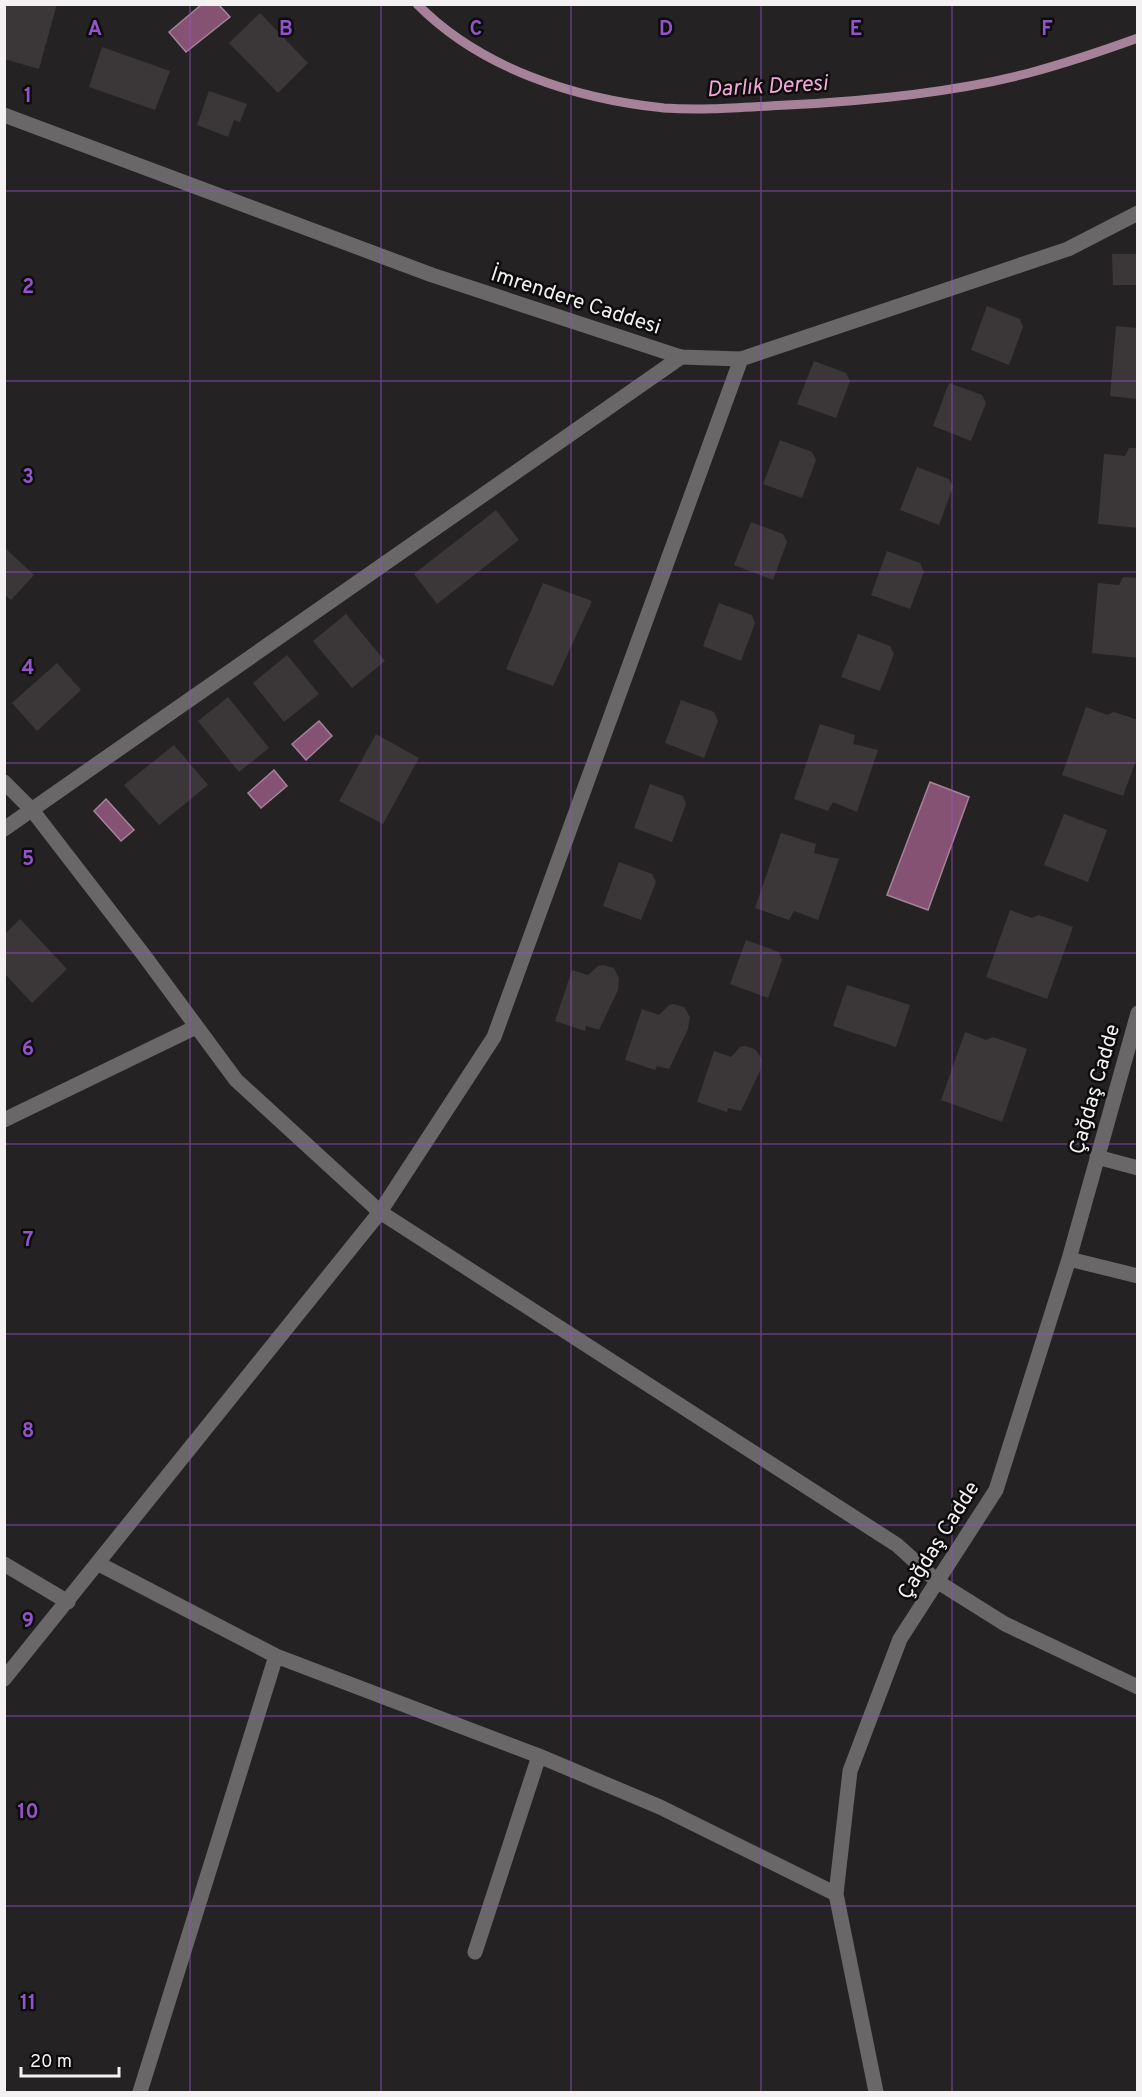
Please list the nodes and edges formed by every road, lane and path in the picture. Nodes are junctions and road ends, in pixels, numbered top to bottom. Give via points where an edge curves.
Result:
1 (4, 115) edge
2 (1137, 213) edge
3 (681, 357) junction
4 (741, 359) junction
5 (4, 782) edge
6 (32, 810) junction
7 (4, 829) edge
8 (1137, 1012) edge
9 (196, 1027) junction
10 (4, 1120) edge
11 (1097, 1157) junction
12 (1137, 1168) edge
13 (380, 1212) junction
14 (1069, 1259) junction
15 (1137, 1276) edge
16 (4, 1564) edge
17 (99, 1564) junction
18 (938, 1581) junction
19 (68, 1602) junction
20 (276, 1656) junction
21 (4, 1679) edge
22 (1137, 1687) edge
23 (539, 1756) junction
24 (836, 1894) junction
25 (475, 1952) dead end
26 (140, 2092) edge
27 (876, 2092) edge

1 - 3 street, İmrendere Caddesi via 432,275
2 - 4 street, İmrendere Caddesi via 1068,249
3 - 4 street, İmrendere Caddesi
3 - 6 street
4 - 13 street via 494,1037
5 - 6 street
6 - 7 street
6 - 9 street
8 - 11 street, Çağdaş Cadde
9 - 10 street
9 - 13 street via 236,1080
11 - 12 street
11 - 14 street, Çağdaş Cadde
13 - 17 street
13 - 18 street via 897,1545
14 - 15 street
14 - 18 street, Çağdaş Cadde via 996,1490
16 - 19 street
17 - 19 street
17 - 20 street
18 - 22 street via 1005,1624
18 - 24 street, Çağdaş Cadde via 900,1639 850,1771
19 - 21 street
20 - 23 street
20 - 26 street
23 - 24 street via 660,1807
23 - 25 street
24 - 27 street, Çağdaş Cadde

